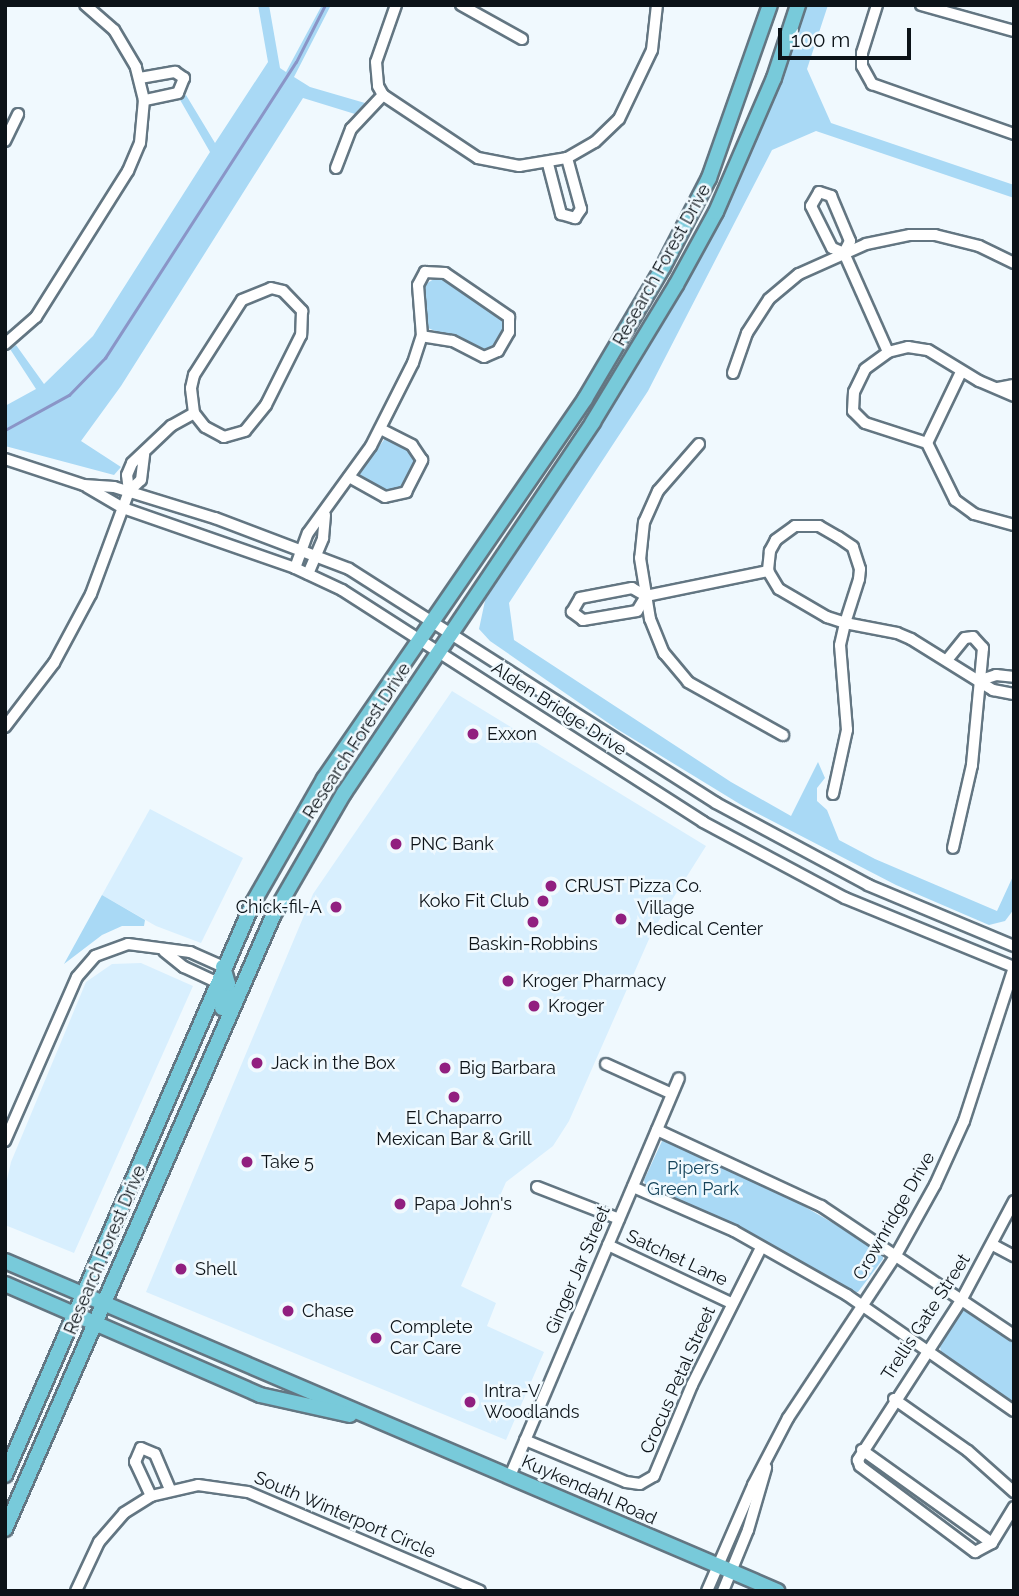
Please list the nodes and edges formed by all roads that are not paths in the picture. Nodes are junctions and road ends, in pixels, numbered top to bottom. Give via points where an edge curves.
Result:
1 (85, 5) edge
2 (396, 5) edge
3 (461, 5) edge
4 (657, 5) edge
5 (771, 5) edge
6 (798, 5) edge
7 (877, 5) edge
8 (921, 5) edge
9 (1014, 31) edge
10 (522, 39) dead end
11 (140, 78) junction
12 (383, 95) junction
13 (144, 100) junction
14 (18, 114) dead end
15 (1014, 134) edge
16 (5, 141) edge
17 (567, 158) junction
18 (548, 164) junction
19 (336, 168) dead end
20 (844, 253) junction
21 (1014, 263) edge
22 (422, 336) junction
23 (5, 344) edge
24 (888, 352) junction
25 (961, 372) junction
26 (733, 373) dead end
27 (1014, 385) edge
28 (998, 388) junction
29 (1014, 396) edge
30 (194, 413) junction
31 (382, 429) junction
32 (927, 443) junction
33 (699, 444) dead end
34 (5, 459) edge
35 (349, 477) junction
36 (84, 485) junction
37 (129, 491) junction
38 (123, 508) junction
39 (325, 515) junction
40 (1014, 525) edge
41 (302, 548) junction
42 (317, 554) junction
43 (295, 568) junction
44 (768, 571) junction
45 (309, 574) junction
46 (646, 596) junction
47 (429, 620) junction
48 (845, 622) junction
49 (450, 635) junction
50 (418, 637) junction
51 (439, 651) junction
52 (947, 660) junction
53 (1014, 677) edge
54 (981, 680) junction
55 (1014, 694) edge
56 (5, 727) edge
57 (783, 735) dead end
58 (833, 794) dead end
59 (953, 848) dead end
60 (246, 918) junction
61 (1014, 946) edge
62 (164, 951) junction
63 (223, 967) junction
64 (1014, 967) edge
65 (216, 982) junction
66 (237, 993) junction
67 (217, 1040) junction
68 (606, 1065) dead end
69 (679, 1078) dead end
70 (672, 1094) junction
71 (657, 1130) junction
72 (5, 1141) edge
73 (537, 1187) dead end
74 (633, 1187) junction
75 (1014, 1201) edge
76 (619, 1219) junction
77 (608, 1245) junction
78 (993, 1245) junction
79 (761, 1248) junction
80 (896, 1255) junction
81 (1014, 1256) edge
82 (5, 1261) edge
83 (5, 1284) edge
84 (83, 1294) junction
85 (962, 1299) junction
86 (103, 1303) junction
87 (732, 1304) junction
88 (862, 1306) junction
89 (75, 1314) junction
90 (94, 1323) junction
91 (1014, 1335) edge
92 (928, 1349) junction
93 (894, 1399) junction
94 (1014, 1411) edge
95 (386, 1423) junction
96 (525, 1440) junction
97 (862, 1450) junction
98 (5, 1475) edge
99 (510, 1476) junction
100 (170, 1489) junction
101 (1014, 1492) edge
102 (151, 1496) junction
103 (1014, 1507) edge
104 (5, 1528) edge
105 (992, 1543) junction
106 (724, 1569) junction
107 (76, 1591) edge
108 (480, 1591) edge
109 (707, 1591) edge
110 (723, 1591) edge
111 (777, 1591) edge

1 - 11 street via 123,42
2 - 12 street via 376,62
3 - 10 street
4 - 17 street via 652,50 626,109 595,142
5 - 47 main road, Research Forest Drive via 709,178 663,267 584,399
6 - 49 main road, Research Forest Drive via 774,78 699,245 621,379
7 - 15 street via 862,53 862,66 872,84
8 - 9 street
11 - 13 street
11 - 13 street via 175,72 184,78 178,93
12 - 18 street via 478,158 519,166
12 - 19 street via 351,129
13 - 23 street via 142,134 128,172 36,317
14 - 16 street
17 - 18 street
17 - 18 street via 581,209 575,218 561,214
20 - 20 street via 832,248 811,206 819,192 831,196 850,241
20 - 21 street via 888,238 935,235 979,246
20 - 24 street
20 - 26 street via 799,274 769,299 747,333
22 - 22 street via 452,341 484,357 498,351 510,324 504,311 445,272 425,272 418,285
22 - 31 street
24 - 25 street via 908,347 928,350
24 - 32 street via 865,369 854,392 853,411 864,423
25 - 28 street
25 - 32 street
27 - 28 street
28 - 29 street
30 - 30 street via 205,427 224,437 245,431 277,388 295,352 304,321 295,300 271,288 242,300 194,375
30 - 37 street via 170,426 144,454 141,480
31 - 35 street
31 - 35 street via 412,445 422,460 406,492 384,497
32 - 40 street via 955,500 974,514
33 - 46 street via 658,491 644,522 640,558
34 - 36 street, Alden Bridge Drive
35 - 39 street
36 - 37 street, Alden Bridge Drive
36 - 38 street, Alden Bridge Drive
37 - 38 street
37 - 41 street, Alden Bridge Drive
38 - 43 street, Alden Bridge Drive
38 - 56 street via 71,635
39 - 41 street via 308,533
39 - 42 street
41 - 42 street, Alden Bridge Drive
41 - 43 street
42 - 45 street
42 - 47 street, Alden Bridge Drive
43 - 45 street, Alden Bridge Drive
44 - 46 street
44 - 48 street via 779,589 812,610
44 - 48 street via 776,540 795,526 819,526 838,537 853,547 860,569
45 - 50 street, Alden Bridge Drive
46 - 46 street via 632,588 580,598 572,612 583,620 637,611
46 - 57 street via 664,653 688,682
47 - 49 street, Alden Bridge Drive
47 - 50 main road, Research Forest Drive
48 - 52 street via 897,633
48 - 58 street via 840,663 845,747
49 - 51 main road, Research Forest Drive
49 - 61 street, Alden Bridge Drive via 780,840 868,885
50 - 51 street, Alden Bridge Drive
50 - 60 main road, Research Forest Drive via 324,779
51 - 64 street, Alden Bridge Drive via 703,822 845,898
51 - 66 main road, Research Forest Drive via 306,856
52 - 54 street
52 - 54 street via 965,638 979,641 984,649
53 - 54 street via 996,675
54 - 55 street via 993,690
54 - 59 street via 972,765
60 - 63 main road, Research Forest Drive
60 - 66 main road via 246,933 233,969
62 - 63 street via 190,953
62 - 65 street via 184,967
62 - 72 street via 128,944 87,963
63 - 65 main road, Research Forest Drive
63 - 67 main road via 228,984 216,1022
64 - 80 street, Crownridge Drive via 964,1121
65 - 84 main road, Research Forest Drive
66 - 67 main road, Research Forest Drive
67 - 86 main road, Research Forest Drive
68 - 70 street
69 - 70 street, Ginger Jar Street
70 - 71 street, Ginger Jar Street
71 - 74 street, Ginger Jar Street
71 - 80 street via 821,1206
73 - 76 street
74 - 76 street, Ginger Jar Street
74 - 79 street
75 - 78 street, Trellis Gate Street
76 - 77 street, Ginger Jar Street
77 - 87 street, Satchet Lane
77 - 96 street, Ginger Jar Street
78 - 81 street
78 - 85 street, Trellis Gate Street
79 - 87 street, Crocus Petal Street
79 - 88 street
80 - 85 street
80 - 88 street, Crownridge Drive
82 - 84 main road, Kuykendahl Road
83 - 89 main road, Kuykendahl Road
84 - 86 main road, Kuykendahl Road
84 - 89 main road, Research Forest Drive
85 - 91 street
85 - 92 street, Trellis Gate Street
86 - 90 main road, Research Forest Drive
86 - 95 main road, Kuykendahl Road
87 - 96 street, Crocus Petal Street via 654,1476 640,1484 626,1482
88 - 92 street
88 - 106 street, Crownridge Drive via 796,1406
89 - 90 main road, Kuykendahl Road
89 - 98 main road, Research Forest Drive
90 - 95 main road, Kuykendahl Road via 260,1395
90 - 104 main road, Research Forest Drive
92 - 93 street, Trellis Gate Street
92 - 94 street
93 - 97 street, Trellis Gate Street
93 - 101 street via 968,1451
95 - 99 main road, Kuykendahl Road
96 - 99 street, Ginger Jar Street
97 - 105 street
97 - 105 street via 860,1466 975,1552
99 - 106 main road, Kuykendahl Road
100 - 102 street, South Winterport Circle
100 - 102 street via 155,1454 141,1448 135,1462
100 - 108 street, South Winterport Circle via 211,1485 248,1492
102 - 107 street, South Winterport Circle via 105,1532
103 - 105 street
106 - 109 street, Crownridge Drive
106 - 110 street, Crownridge Drive
106 - 111 main road, Kuykendahl Road

